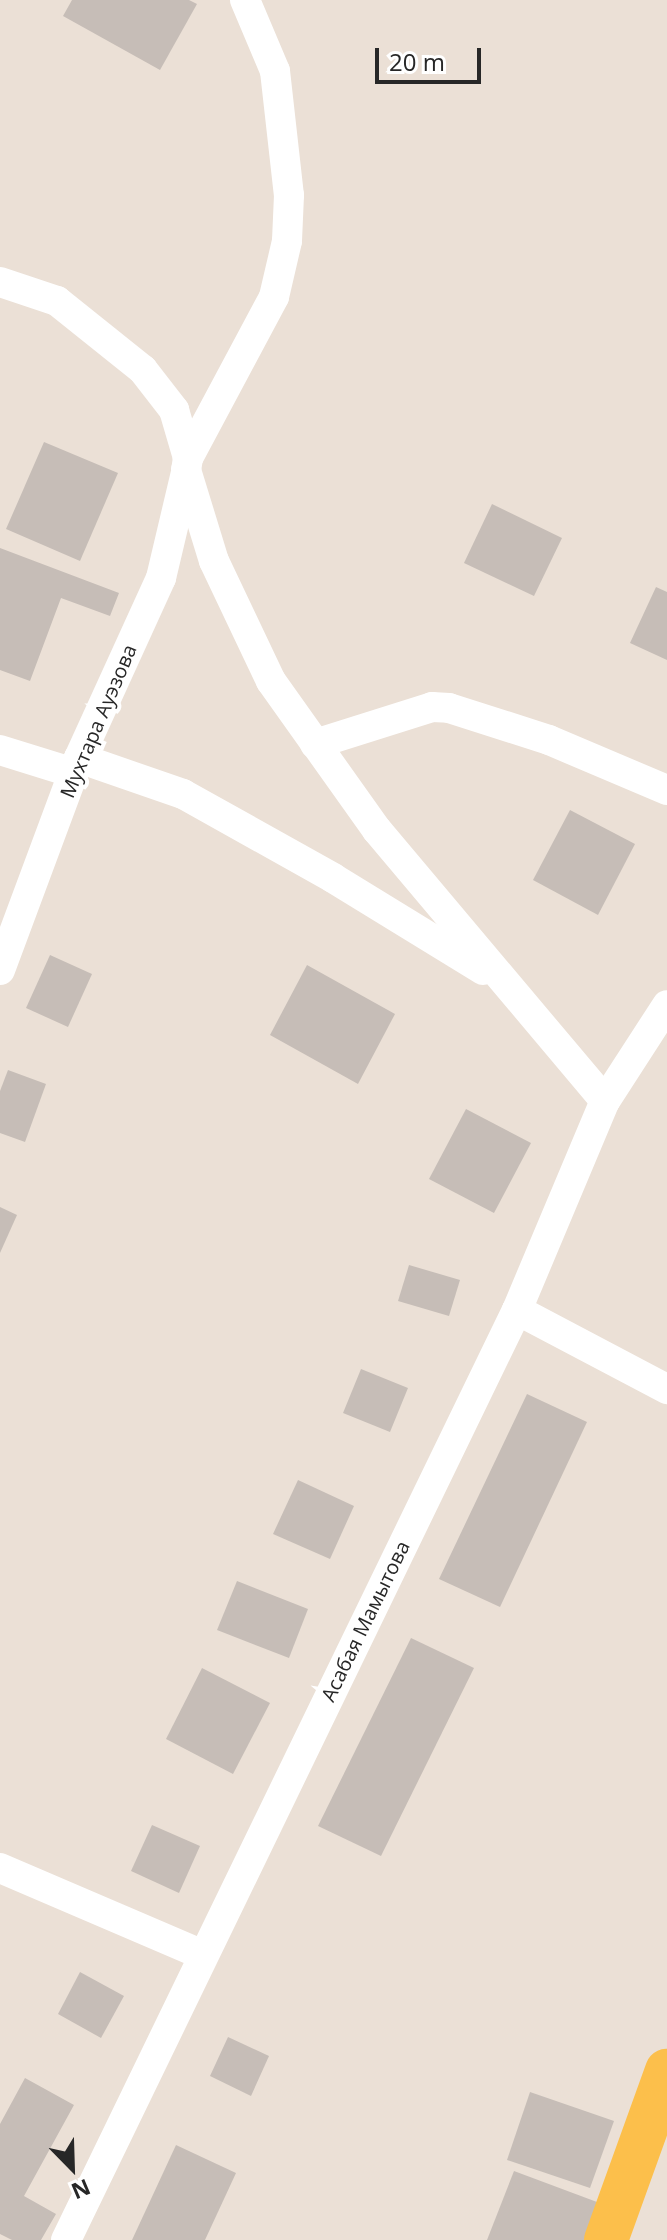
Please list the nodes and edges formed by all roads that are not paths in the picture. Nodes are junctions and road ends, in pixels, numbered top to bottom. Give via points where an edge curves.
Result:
1 (245, 0) edge
2 (0, 282) edge
3 (187, 464) junction
4 (315, 744) junction
5 (0, 750) edge
6 (76, 765) junction
7 (667, 790) edge
8 (0, 970) edge
9 (505, 984) junction
10 (667, 1005) edge
11 (605, 1101) junction
12 (517, 1310) junction
13 (667, 1389) edge
14 (0, 1868) edge
15 (203, 1955) junction
16 (667, 2071) edge
17 (66, 2240) edge
18 (606, 2240) edge

1 - 3 street via 275,71 289,195 287,241 274,297
2 - 3 street via 57,301 143,370 174,410
3 - 4 street via 220,574 271,681
3 - 6 street, Мухтара Ауэзова via 161,578
4 - 7 street via 432,707 449,708 549,740
4 - 9 street via 377,830
5 - 6 street
6 - 8 street, Мухтара Ауэзова
6 - 9 street via 183,794
9 - 11 street
10 - 11 street, Асабая Мамытова
11 - 12 street, Асабая Мамытова
12 - 13 street
12 - 15 street, Асабая Мамытова
14 - 15 street
15 - 17 street, Асабая Мамытова
16 - 18 main road

